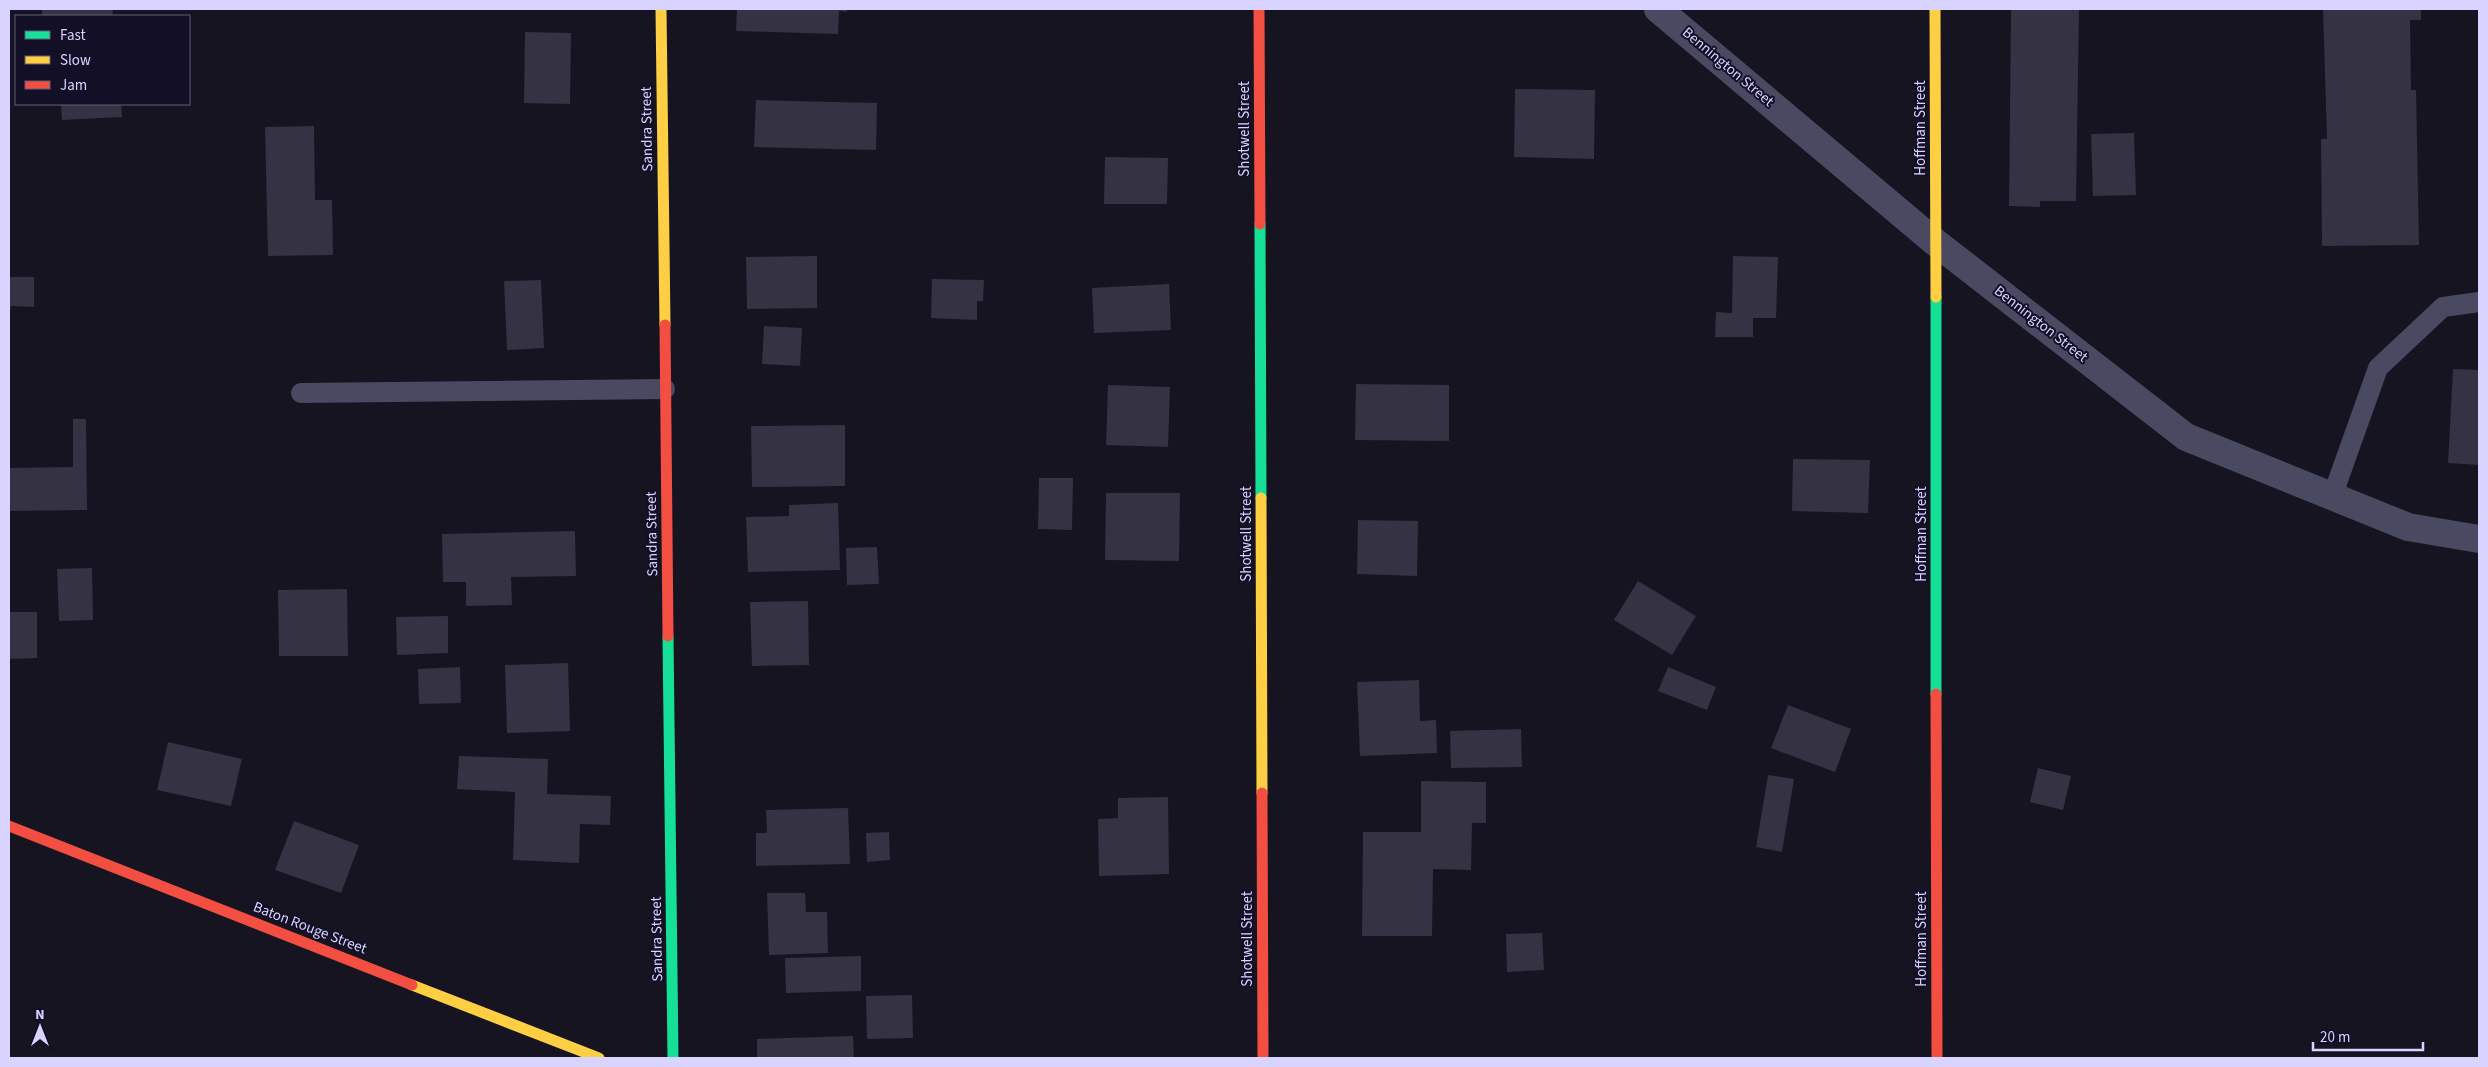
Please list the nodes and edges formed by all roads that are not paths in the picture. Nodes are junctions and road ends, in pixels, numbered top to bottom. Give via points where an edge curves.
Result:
1 (661, 9) edge
2 (1258, 9) edge
3 (1658, 9) edge
4 (1935, 9) edge
5 (1935, 242) junction
6 (2479, 302) edge
7 (665, 389) junction
8 (301, 393) dead end
9 (2332, 496) junction
10 (2479, 539) edge
11 (9, 826) edge
12 (599, 1058) edge
13 (674, 1058) edge
14 (1263, 1058) edge
15 (1937, 1058) edge

1 - 7 street, Sandra Street
2 - 14 street, Shotwell Street
3 - 5 street, Bennington Street
4 - 5 street, Hoffman Street
5 - 9 street, Bennington Street via 2186,436
5 - 15 street, Hoffman Street
6 - 9 lane via 2443,307 2378,368
7 - 8 lane
7 - 13 street, Sandra Street
9 - 10 street, Bennington Street via 2408,527
11 - 12 street, Baton Rouge Street

